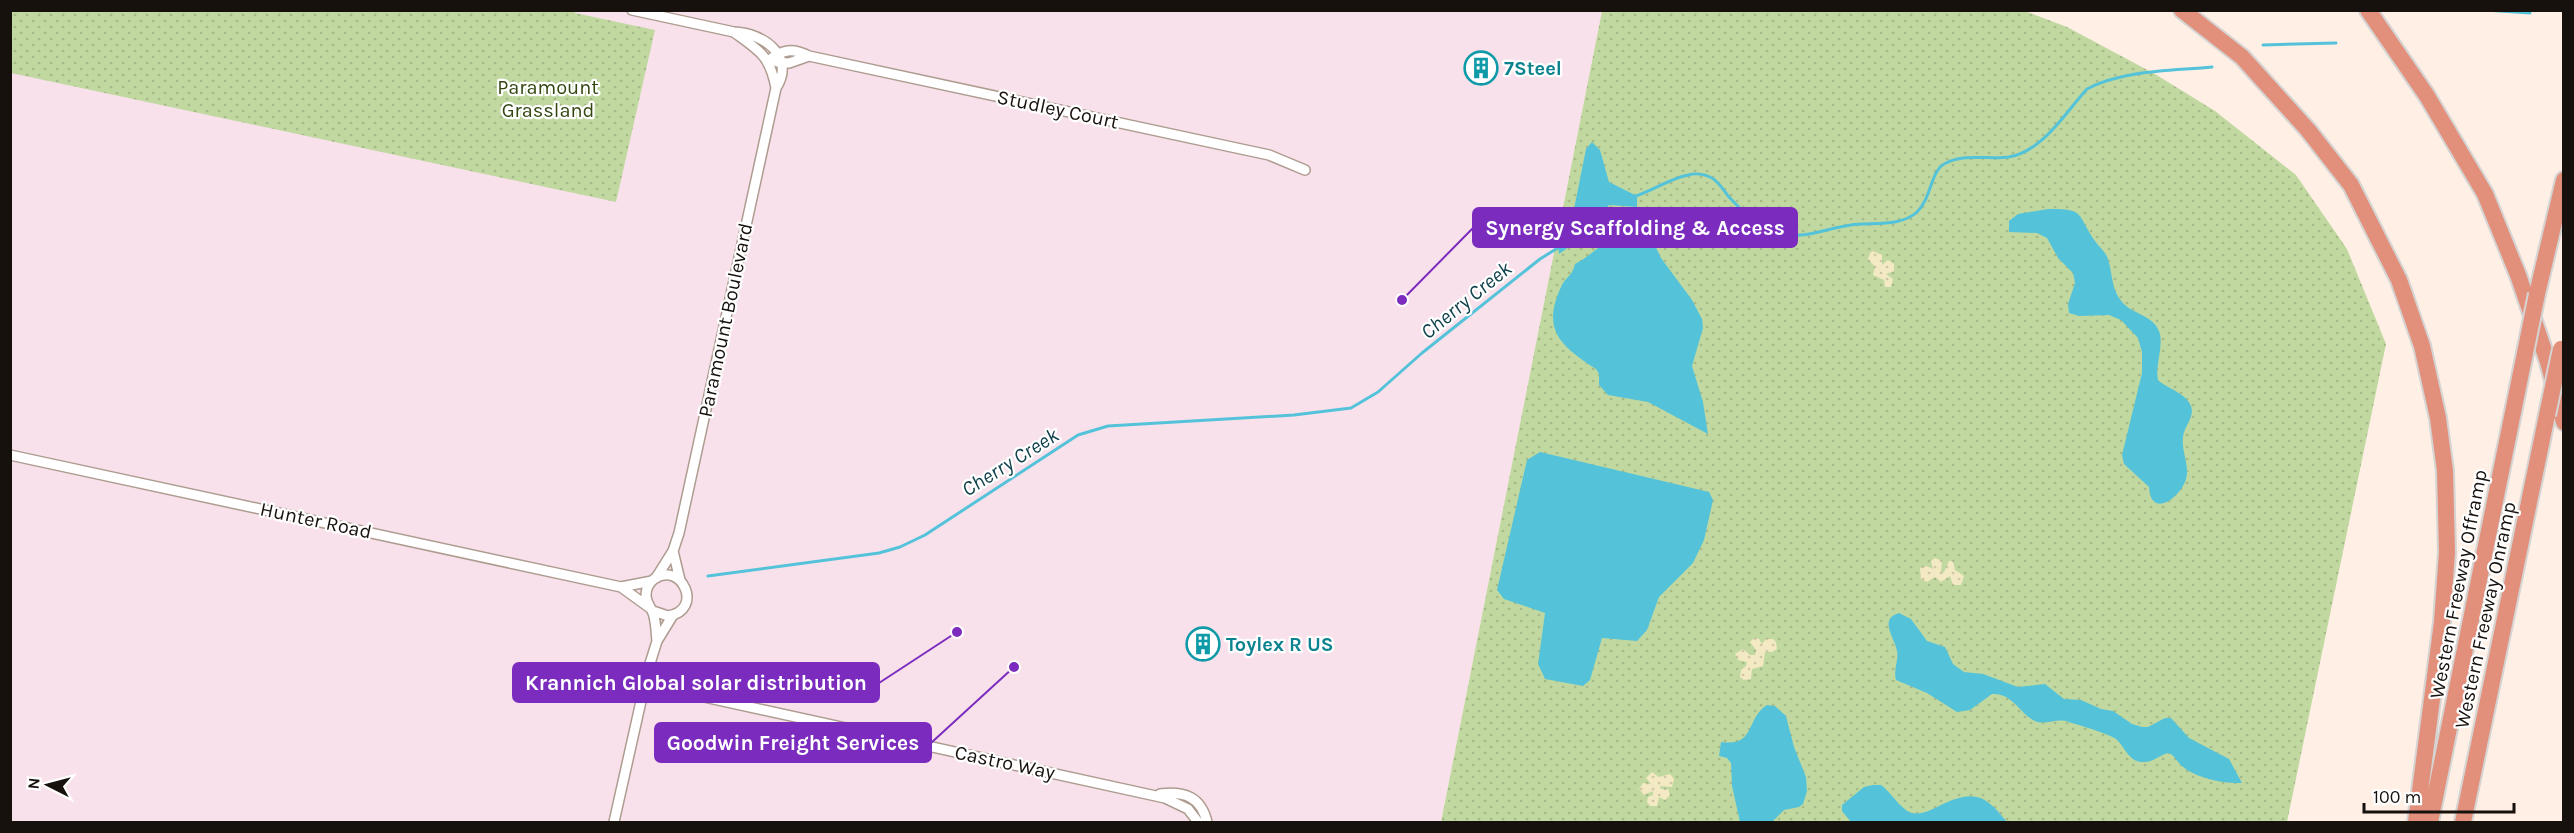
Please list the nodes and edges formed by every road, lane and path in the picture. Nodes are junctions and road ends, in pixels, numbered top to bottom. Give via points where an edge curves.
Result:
1 (632, 10) edge
2 (2182, 10) edge
3 (2368, 10) edge
4 (734, 32) junction
5 (779, 58) junction
6 (768, 61) junction
7 (776, 88) junction
8 (1305, 170) dead end
9 (2564, 180) edge
10 (2562, 343) edge
11 (2564, 422) edge
12 (10, 455) edge
13 (673, 550) junction
14 (654, 579) junction
15 (680, 580) junction
16 (621, 587) junction
17 (651, 609) junction
18 (673, 615) junction
19 (657, 641) junction
20 (645, 684) junction
21 (1155, 795) junction
22 (614, 822) edge
23 (1198, 822) edge
24 (1207, 822) edge
25 (2416, 822) edge
26 (2430, 822) edge
27 (2463, 822) edge

1 - 4 street
2 - 25 highway via 2242,57 2351,185 2399,279 2422,346 2445,471 2448,552
3 - 11 highway via 2427,96 2485,194 2518,275
4 - 5 street via 758,37
4 - 6 street
5 - 6 street, Studley Court
5 - 7 street, Paramount Boulevard via 782,78
5 - 8 street, Studley Court via 796,61 809,56 1269,155
6 - 7 street, Paramount Boulevard
7 - 13 street, Paramount Boulevard
9 - 26 highway, Western Freeway Offramp, bridge via 2537,294
10 - 27 highway, Western Freeway Onramp, bridge
12 - 16 street, Hunter Road
13 - 14 street, Paramount Boulevard
13 - 15 street, Paramount Boulevard
14 - 15 street via 669,575
14 - 16 street, Hunter Road
14 - 17 street via 646,594
15 - 18 street via 687,600
16 - 17 street, Hunter Road
17 - 18 street via 662,616
17 - 19 street
18 - 19 street
19 - 20 street
20 - 21 street, Castro Way
20 - 22 street
21 - 23 street, Castro Way via 1188,809
21 - 24 street, Castro Way via 1178,794 1198,802

